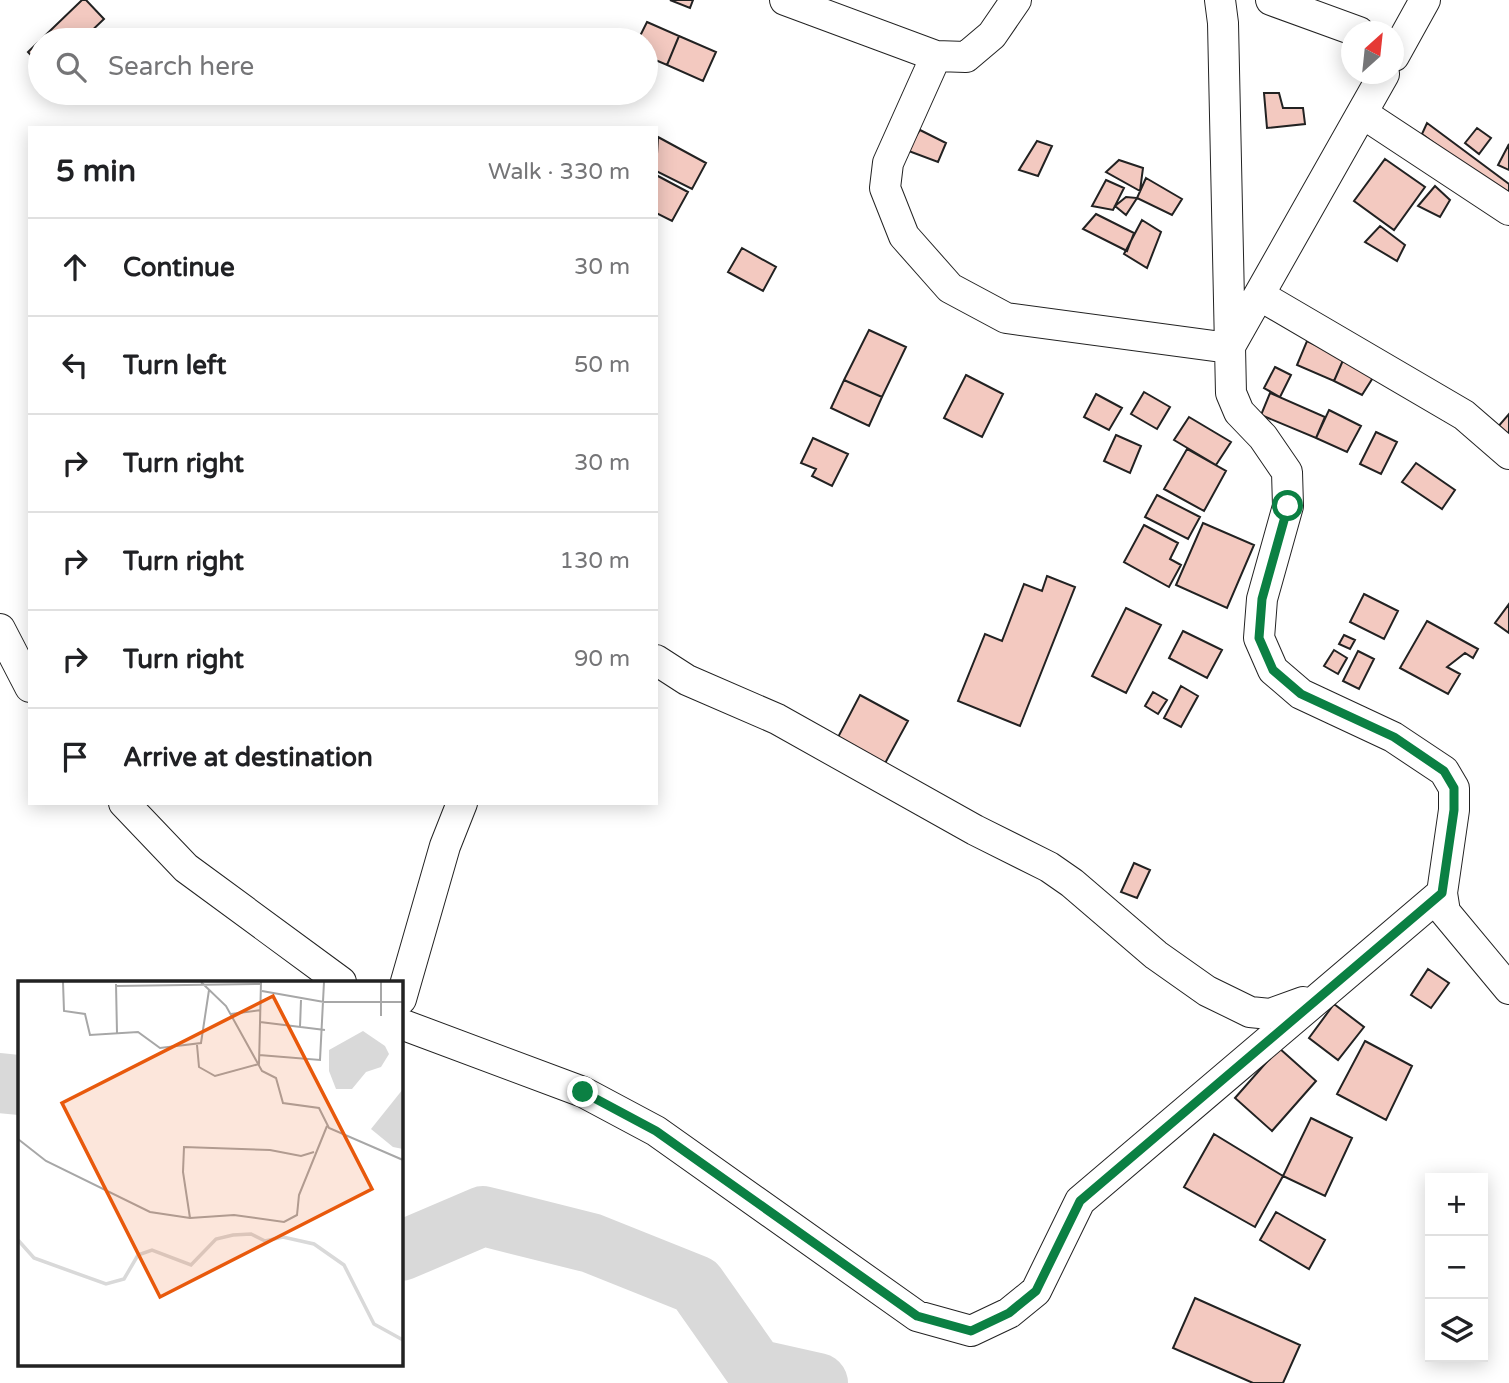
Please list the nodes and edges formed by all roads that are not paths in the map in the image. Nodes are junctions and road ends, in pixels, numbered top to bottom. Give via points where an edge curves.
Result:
1 (785, 0) edge
2 (1016, 0) edge
3 (1220, 0) edge
4 (1271, 0) edge
5 (1425, 0) edge
6 (1341, 25) edge
7 (1404, 34) edge
8 (936, 56) junction
9 (1378, 84) edge
10 (1362, 113) junction
11 (1509, 210) edge
12 (1259, 295) junction
13 (1229, 348) junction
14 (1509, 454) edge
15 (0, 629) edge
16 (658, 661) edge
17 (28, 683) edge
18 (126, 805) edge
19 (461, 805) edge
20 (1442, 893) junction
21 (340, 981) edge
22 (1509, 989) edge
23 (1322, 994) junction
24 (402, 996) edge
25 (402, 1024) edge

1 - 8 street
2 - 8 street via 992,35 966,57
3 - 13 street
4 - 6 street
5 - 7 street
8 - 13 street via 888,163 886,188 904,236 950,288 1006,318
9 - 10 street
10 - 11 street
10 - 12 street
12 - 13 street
12 - 14 street via 1464,415
13 - 20 street via 1231,393 1239,412 1263,436 1287,472 1288,506 1262,599 1259,638 1273,670 1301,694 1394,737 1444,771 1454,788 1454,810
15 - 17 street
16 - 23 street via 687,680 776,719 1049,867 1207,991 1250,1012 1270,1014
18 - 21 street via 186,867
19 - 24 street
20 - 22 street via 1445,912
20 - 23 street
23 - 25 street via 1080,1201 1036,1291 1009,1313 971,1331 917,1316 656,1131 583,1092

